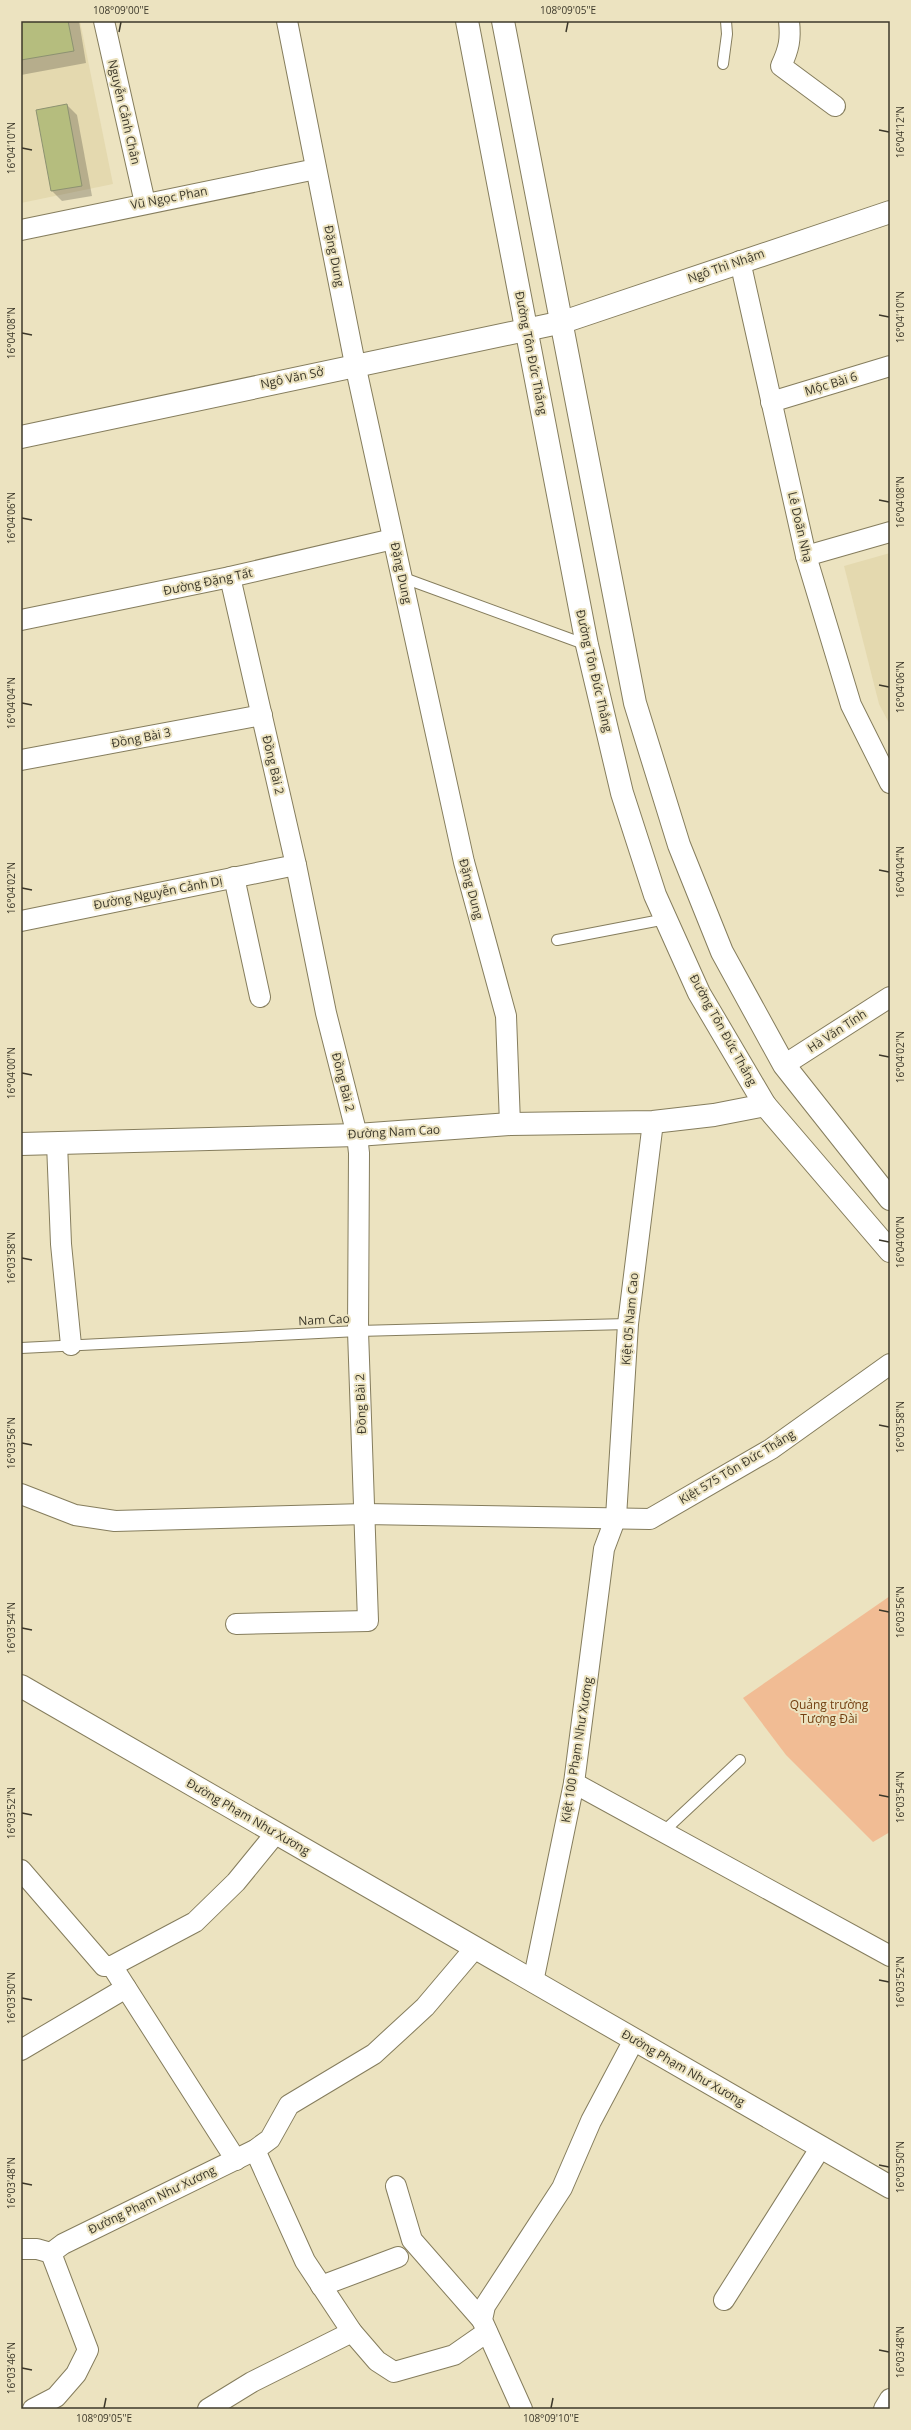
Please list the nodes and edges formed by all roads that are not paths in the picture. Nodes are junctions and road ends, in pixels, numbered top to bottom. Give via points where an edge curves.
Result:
1 (104, 21) edge
2 (287, 21) edge
3 (467, 21) edge
4 (503, 21) edge
5 (726, 21) edge
6 (789, 21) edge
7 (724, 64) dead end
8 (835, 106) dead end
9 (316, 169) junction
10 (145, 203) junction
11 (890, 212) edge
12 (21, 230) edge
13 (740, 261) junction
14 (563, 322) junction
15 (526, 329) junction
16 (355, 364) junction
17 (890, 366) edge
18 (771, 402) junction
19 (21, 437) edge
20 (890, 532) edge
21 (393, 539) junction
22 (806, 556) junction
23 (230, 577) junction
24 (401, 577) junction
25 (21, 620) edge
26 (587, 645) junction
27 (262, 715) junction
28 (21, 760) edge
29 (890, 783) edge
30 (296, 865) junction
31 (234, 877) junction
32 (666, 919) junction
33 (21, 921) edge
34 (557, 940) dead end
35 (260, 997) dead end
36 (890, 997) edge
37 (784, 1065) junction
38 (765, 1105) junction
39 (653, 1122) junction
40 (510, 1124) junction
41 (357, 1135) junction
42 (57, 1143) junction
43 (21, 1144) edge
44 (890, 1199) edge
45 (890, 1251) edge
46 (628, 1324) junction
47 (358, 1331) junction
48 (71, 1345) junction
49 (21, 1348) edge
50 (890, 1364) edge
51 (21, 1494) edge
52 (365, 1514) junction
53 (616, 1517) junction
54 (236, 1624) dead end
55 (21, 1686) edge
56 (740, 1760) dead end
57 (574, 1783) junction
58 (663, 1832) junction
59 (276, 1833) junction
60 (21, 1870) edge
61 (476, 1948) junction
62 (890, 1956) edge
63 (112, 1966) junction
64 (533, 1982) junction
65 (126, 1988) junction
66 (634, 2040) junction
67 (25, 2048) edge
68 (821, 2147) junction
69 (255, 2150) junction
70 (236, 2160) junction
71 (396, 2186) dead end
72 (890, 2187) edge
73 (21, 2250) edge
74 (51, 2253) junction
75 (398, 2257) dead end
76 (321, 2286) junction
77 (724, 2300) dead end
78 (485, 2326) junction
79 (352, 2332) junction
80 (890, 2399) edge
81 (211, 2408) edge
82 (33, 2409) edge
83 (522, 2409) edge
84 (884, 2409) edge

1 - 10 street, Nguyễn Cảnh Chân
2 - 9 street, Đặng Dung
3 - 15 main road, Đường Tôn Đức Thắng
4 - 14 main road
5 - 7 lane
6 - 8 street via 789,48 780,66
9 - 10 street, Vũ Ngọc Phan
9 - 16 street, Đặng Dung
10 - 12 street, Vũ Ngọc Phan
11 - 13 main road, Ngô Thì Nhậm
13 - 14 main road, Ngô Thì Nhậm
13 - 18 street, Lê Doãn Nhạ
14 - 15 main road, Ngô Văn Sở
14 - 37 main road via 635,703 679,845 722,952
15 - 16 main road, Ngô Văn Sở
15 - 26 main road, Đường Tôn Đức Thắng
16 - 19 main road, Ngô Văn Sở
16 - 21 street, Đặng Dung
17 - 18 street, Mộc Bài 6
18 - 22 street, Lê Doãn Nhạ
20 - 22 street
21 - 23 street, Đường Đặng Tất
21 - 24 street, Đặng Dung
22 - 29 street, Lê Doãn Nhạ via 851,705
23 - 25 street, Đường Đặng Tất
23 - 27 street, Đồng Bài 2
24 - 26 lane
24 - 40 street, Đặng Dung via 464,862 506,1016
26 - 32 main road, Đường Tôn Đức Thắng via 622,793 655,895
27 - 28 street, Đồng Bài 3
27 - 30 street, Đồng Bài 2
30 - 31 street, Đường Nguyễn Cảnh Dị
30 - 41 street, Đồng Bài 2 via 326,1013
31 - 33 street, Đường Nguyễn Cảnh Dị
31 - 35 street
32 - 34 lane
32 - 38 main road, Đường Tôn Đức Thắng via 699,993
36 - 37 street, Hà Văn Tính
37 - 44 main road
38 - 39 main road, Đường Nam Cao via 714,1115
38 - 45 main road, Đường Tôn Đức Thắng
39 - 40 main road, Đường Nam Cao
39 - 46 street, Kiệt 05 Nam Cao
40 - 41 main road, Đường Nam Cao
41 - 42 main road, Đường Nam Cao
41 - 47 street, Đồng Bài 2
42 - 43 main road, Đường Nam Cao
42 - 48 street via 61,1244
46 - 47 lane, Nam Cao
46 - 53 street, Kiệt 05 Nam Cao
47 - 48 lane, Nam Cao
47 - 52 street, Đồng Bài 2
48 - 49 lane, Nam Cao
50 - 53 street, Kiệt 575 Tôn Đức Thắng via 771,1449 650,1518
51 - 52 street, Kiệt 575 Tôn Đức Thắng via 75,1515 115,1521
52 - 53 street, Kiệt 575 Tôn Đức Thắng
52 - 54 street, Đồng Bài 2 via 368,1620
53 - 57 street, Kiệt 100 Phạm Như Xương via 604,1550
55 - 59 main road, Đường Phạm Như Xương
56 - 58 lane
57 - 58 street
57 - 64 street, Kiệt 100 Phạm Như Xương
58 - 62 street
59 - 61 main road, Đường Phạm Như Xương
59 - 63 street via 236,1882 195,1922
60 - 63 street via 104,1966
61 - 64 main road, Đường Phạm Như Xương
61 - 69 street, Đường Phạm Như Xương via 425,2007 374,2054 289,2105 270,2139
63 - 65 street
64 - 66 main road, Đường Phạm Như Xương
65 - 67 street
65 - 70 street
66 - 68 main road, Đường Phạm Như Xương
66 - 78 street via 591,2121 562,2188 485,2306
68 - 72 main road, Đường Phạm Như Xương
68 - 77 street
69 - 70 street, Đường Phạm Như Xương
69 - 76 street via 305,2261
70 - 74 street, Đường Phạm Như Xương via 63,2244
71 - 78 street via 412,2240
73 - 74 street via 37,2249
74 - 82 street via 88,2350 76,2374 56,2398
75 - 76 street
76 - 79 street
78 - 79 street via 454,2355 394,2372 377,2362
78 - 83 street
79 - 81 street via 252,2382
80 - 84 street

